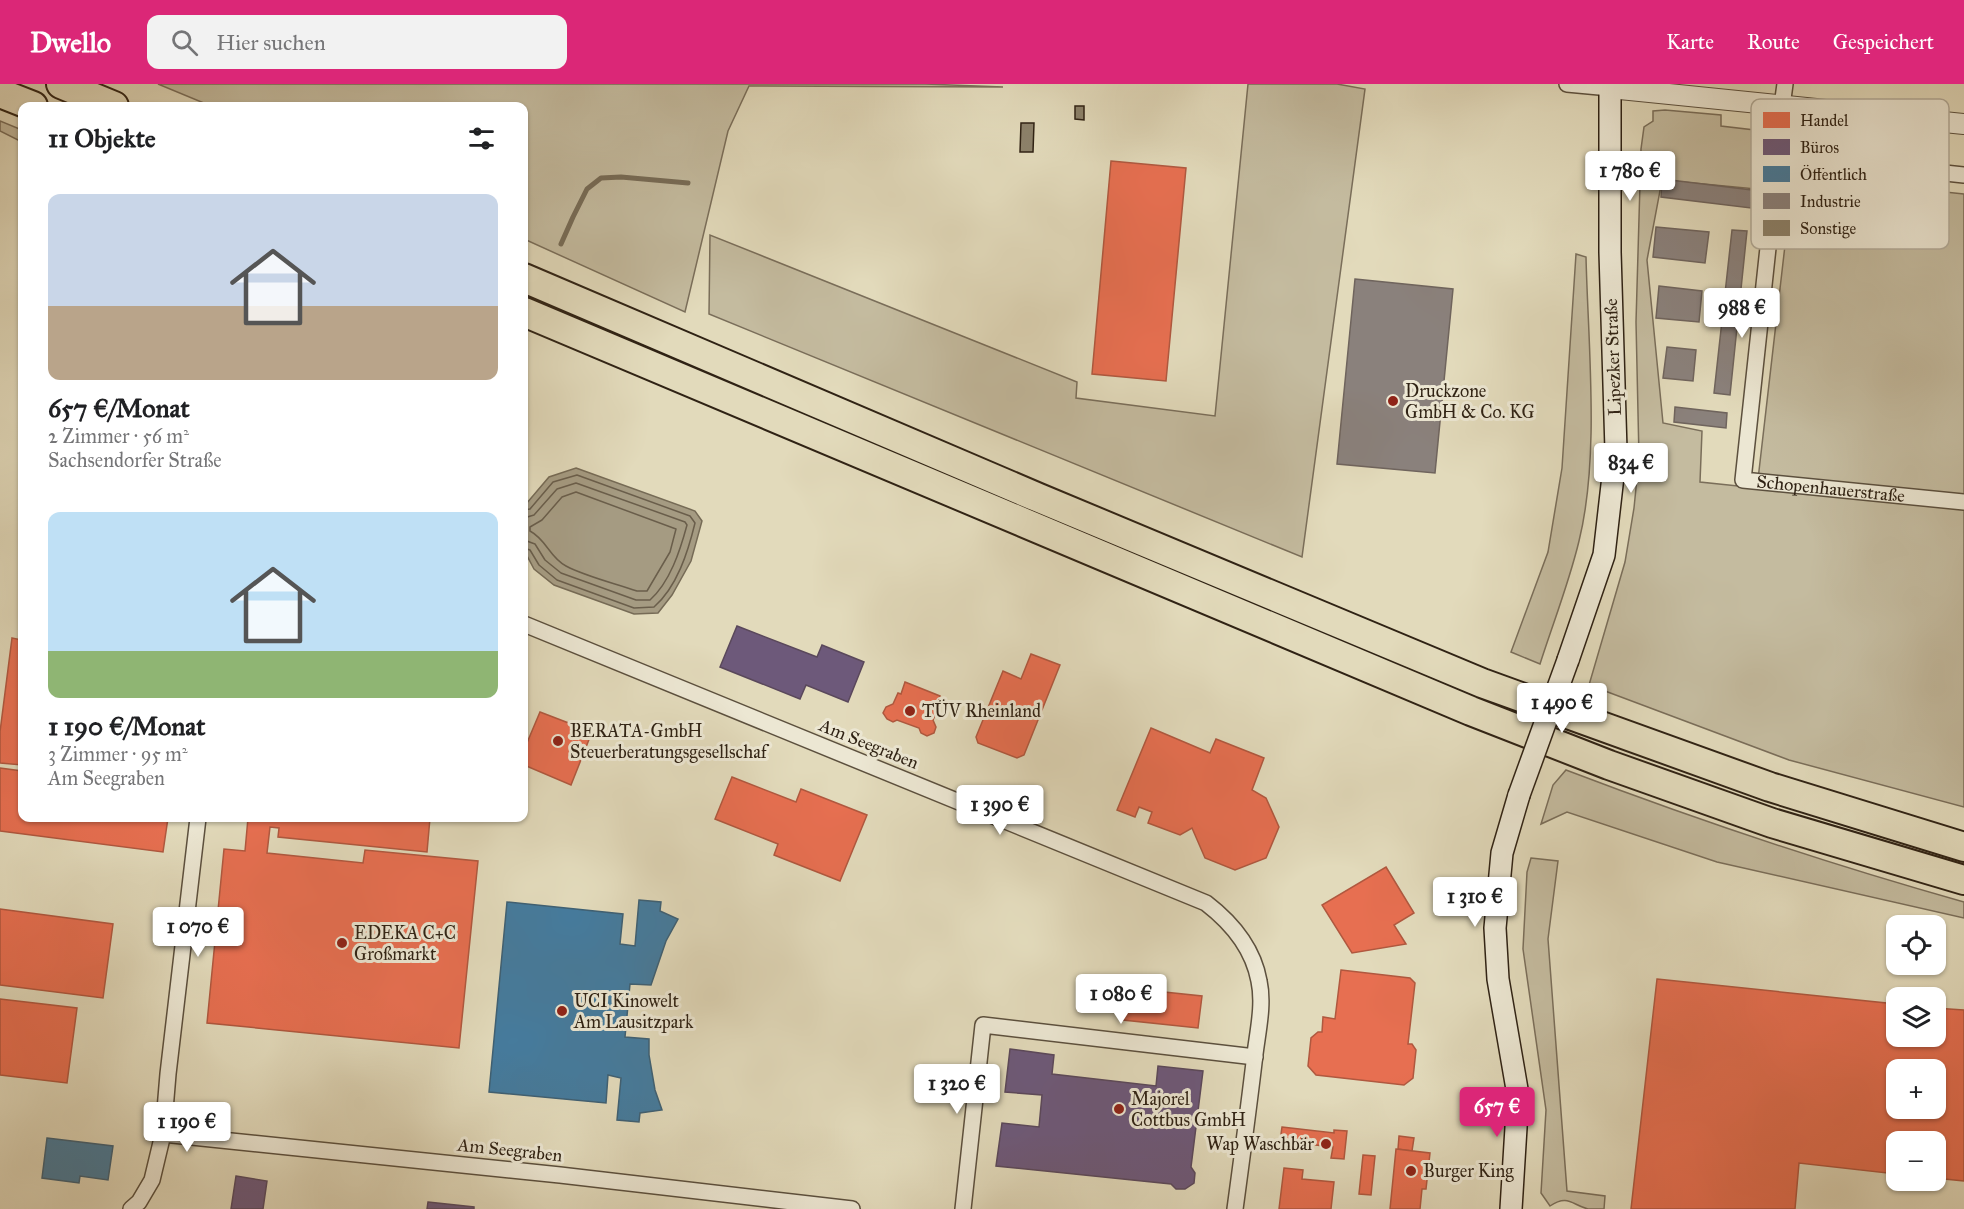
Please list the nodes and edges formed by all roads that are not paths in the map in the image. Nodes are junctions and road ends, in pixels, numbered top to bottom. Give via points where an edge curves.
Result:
1 (61, 84) edge
2 (1567, 84) edge
3 (1785, 84) edge
4 (1610, 86) edge
5 (0, 93) edge
6 (1783, 99) edge
7 (23, 102) edge
8 (104, 102) edge
9 (1751, 102) edge
10 (1949, 123) edge
11 (1964, 124) edge
12 (1949, 173) edge
13 (1964, 175) edge
14 (1768, 249) edge
15 (528, 280) edge
16 (528, 314) edge
17 (1964, 502) edge
18 (528, 626) edge
19 (198, 822) edge
20 (1964, 847) edge
21 (1964, 880) edge
22 (1255, 1057) junction
23 (163, 1134) junction
24 (131, 1209) edge
25 (852, 1209) edge
26 (963, 1209) edge
27 (1235, 1209) edge
28 (1511, 1209) edge

1 - 8 highway
2 - 4 street
3 - 6 street
4 - 9 street
4 - 28 main road, Lipezker Straße, bridge via 1616,450 1604,555 1502,853 1495,928 1498,979 1518,1095
5 - 7 highway
10 - 11 street
12 - 13 street, Schopenhauerstraße
14 - 17 street, Schopenhauerstraße via 1743,480
15 - 20 highway via 1482,683 1770,787
16 - 21 highway via 1471,711 1772,823
18 - 22 street, Am Seegraben via 1206,903 1240,936 1252,956 1260,1011
19 - 23 street
22 - 26 street via 983,1025
22 - 27 street, Am Seegraben
23 - 24 street via 152,1180
23 - 25 street, Am Seegraben

